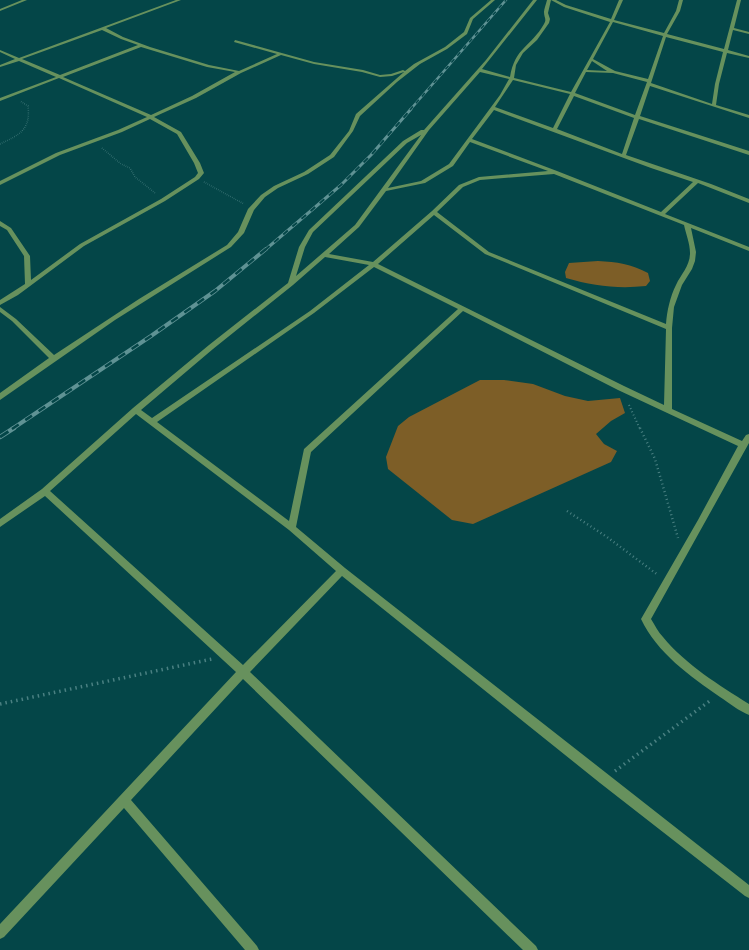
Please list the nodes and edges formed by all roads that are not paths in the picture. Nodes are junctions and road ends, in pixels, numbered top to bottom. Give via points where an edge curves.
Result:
1 (25, 0) edge
2 (178, 0) edge
3 (493, 0) edge
4 (535, 0) edge
5 (549, 0) edge
6 (553, 0) edge
7 (621, 0) edge
8 (681, 0) edge
9 (739, 0) edge
10 (0, 10) edge
11 (612, 21) junction
12 (102, 28) junction
13 (731, 28) junction
14 (749, 33) edge
15 (665, 35) junction
16 (235, 40) dead end
17 (142, 45) junction
18 (0, 50) edge
19 (726, 51) junction
20 (280, 54) junction
21 (749, 57) edge
22 (18, 59) junction
23 (591, 59) junction
24 (420, 62) junction
25 (0, 66) edge
26 (479, 70) junction
27 (584, 71) junction
28 (239, 72) junction
29 (613, 72) junction
30 (61, 78) junction
31 (512, 78) junction
32 (649, 83) junction
33 (574, 94) junction
34 (0, 100) edge
35 (714, 106) junction
36 (493, 108) junction
37 (150, 116) junction
38 (637, 117) junction
39 (749, 117) edge
40 (427, 129) junction
41 (554, 130) junction
42 (469, 140) junction
43 (749, 153) edge
44 (624, 155) junction
45 (555, 172) junction
46 (697, 181) junction
47 (0, 183) edge
48 (384, 190) junction
49 (749, 201) edge
50 (434, 212) junction
51 (662, 214) junction
52 (0, 223) edge
53 (687, 224) junction
54 (749, 249) edge
55 (324, 255) junction
56 (374, 264) junction
57 (28, 284) junction
58 (291, 284) junction
59 (0, 303) edge
60 (463, 308) junction
61 (0, 309) edge
62 (669, 328) junction
63 (53, 358) junction
64 (0, 397) edge
65 (136, 410) junction
66 (668, 410) junction
67 (152, 422) junction
68 (749, 437) edge
69 (743, 445) junction
70 (45, 491) junction
71 (0, 524) edge
72 (292, 528) junction
73 (342, 571) junction
74 (243, 672) junction
75 (749, 710) edge
76 (124, 801) junction
77 (749, 892) edge
78 (0, 933) edge
79 (253, 950) edge
80 (532, 950) edge

1 - 10 street
2 - 12 street
3 - 24 street via 471,19 466,33 446,48
4 - 26 street
5 - 31 street via 547,23 518,58 512,70
6 - 11 street
7 - 11 street
8 - 15 street via 678,12
9 - 13 street
11 - 15 street
11 - 23 street
12 - 17 street
12 - 22 street
13 - 14 street
13 - 19 street
15 - 19 street
15 - 32 street
16 - 20 street
17 - 28 street via 208,66
17 - 30 street
18 - 22 street
19 - 21 street
19 - 35 street
20 - 24 street via 314,63 363,70 380,76 394,74
20 - 28 street
22 - 25 street
22 - 30 street
23 - 27 street
23 - 29 street
24 - 63 street via 394,80 358,115 351,131 332,156 263,196 251,209 241,233 229,246
26 - 31 street
26 - 40 street
27 - 29 street
27 - 33 street
28 - 37 street via 194,97
29 - 32 street
30 - 34 street
30 - 37 street
31 - 33 street
31 - 36 street
32 - 35 street
32 - 38 street
33 - 38 street
33 - 41 street
35 - 39 street
36 - 41 street
36 - 42 street
37 - 47 street via 120,131 58,154
37 - 57 street via 179,133 197,162 201,174 163,200 82,245
38 - 43 street
38 - 44 street
40 - 48 street
40 - 58 street via 405,142 311,231 302,248
41 - 44 street
42 - 45 street
42 - 48 street via 451,166 423,182
44 - 46 street
45 - 50 street via 479,179 461,186
45 - 51 street
46 - 49 street
46 - 51 street
48 - 55 street via 357,226
50 - 56 street
50 - 62 street via 487,253
51 - 53 street
52 - 57 street via 9,229 27,256
53 - 54 street
53 - 62 street via 693,252 692,261 671,307
55 - 56 street
55 - 58 street
56 - 60 street
56 - 67 street via 312,312
57 - 59 street
58 - 65 street
60 - 66 street
60 - 72 street via 307,451
61 - 63 street
62 - 66 street
63 - 64 street
65 - 67 street
65 - 70 street
66 - 69 street
67 - 72 street
68 - 69 street
69 - 75 street via 646,619 660,641 683,663
70 - 71 street
70 - 74 street
72 - 73 street
73 - 74 street
73 - 77 street
74 - 76 street
74 - 80 street
76 - 78 street
76 - 79 street

